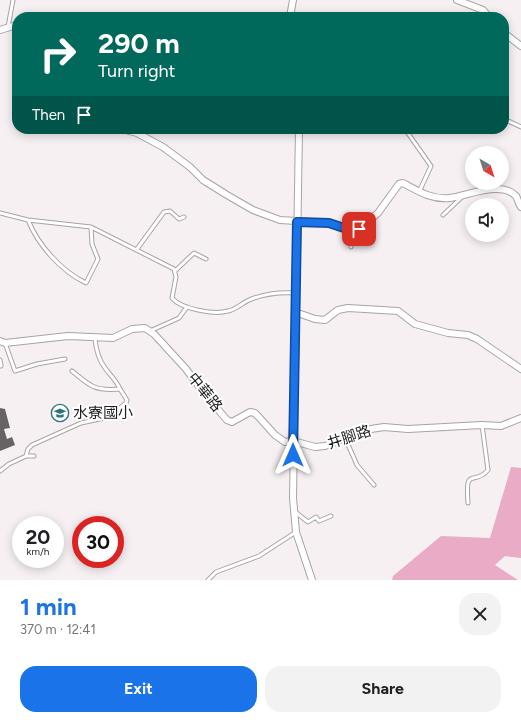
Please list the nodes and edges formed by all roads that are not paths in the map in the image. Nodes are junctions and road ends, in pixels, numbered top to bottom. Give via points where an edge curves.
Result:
1 (13, 0) edge
2 (293, 0) edge
3 (457, 0) edge
4 (291, 12) edge
5 (485, 12) edge
6 (12, 26) edge
7 (8, 27) junction
8 (0, 30) edge
9 (509, 37) edge
10 (521, 46) edge
11 (509, 121) edge
12 (521, 127) edge
13 (139, 134) edge
14 (299, 134) edge
15 (409, 134) edge
16 (419, 192) junction
17 (465, 194) junction
18 (521, 207) edge
19 (0, 213) edge
20 (443, 215) dead end
21 (184, 217) dead end
22 (28, 220) junction
23 (297, 222) junction
24 (92, 227) junction
25 (344, 227) junction
26 (351, 247) dead end
27 (137, 249) junction
28 (206, 259) dead end
29 (175, 271) junction
30 (296, 293) junction
31 (187, 307) junction
32 (295, 312) junction
33 (150, 331) junction
34 (95, 339) junction
35 (2, 342) edge
36 (65, 359) dead end
37 (0, 360) edge
38 (1, 366) edge
39 (521, 369) edge
40 (72, 371) dead end
41 (120, 389) junction
42 (521, 418) edge
43 (482, 425) junction
44 (346, 440) junction
45 (293, 441) junction
46 (26, 456) junction
47 (34, 456) dead end
48 (0, 471) edge
49 (374, 485) dead end
50 (468, 503) dead end
51 (293, 511) junction
52 (331, 516) dead end
53 (296, 532) junction
54 (208, 580) edge
55 (312, 580) edge

1 - 7 lane
2 - 4 street
3 - 5 street
6 - 7 street
7 - 8 street
9 - 10 street
11 - 12 lane
13 - 23 street via 164,147 203,180 253,210 280,220
14 - 23 street
15 - 16 lane via 431,166
16 - 17 street via 433,197 449,198
16 - 25 street via 403,183 399,184 378,214 366,224 353,231
17 - 18 street via 488,189 510,191 517,197
17 - 20 lane
19 - 22 lane
21 - 27 lane via 179,219 170,211 164,212
22 - 24 lane
22 - 24 lane via 34,233 50,253 66,270 86,283 98,259 92,244
23 - 25 street via 329,223
23 - 30 street
24 - 27 lane
25 - 26 lane via 353,238
27 - 29 lane
28 - 29 lane via 194,252
29 - 31 lane via 172,298
30 - 31 lane via 283,292 259,296 226,312
30 - 32 street
31 - 33 lane via 179,318
32 - 39 street via 325,320 338,310 348,308 398,311 415,324 448,333 468,335
32 - 45 street
33 - 34 street via 139,327 113,338
33 - 45 street, 中華路 via 186,369 227,420 232,422 250,412 255,413 280,439 285,442
34 - 35 street via 68,336
34 - 41 lane via 104,368 117,381
35 - 36 lane via 14,371
37 - 38 lane
40 - 41 lane via 86,384 102,391
41 - 46 lane via 126,403 109,417 81,423 32,445
42 - 43 street, 井腳路 via 501,426
43 - 44 street, 井腳路 via 408,429 384,427 371,429
43 - 50 lane via 488,470 468,480
44 - 45 street, 井腳路 via 315,447
44 - 49 lane via 358,465
45 - 51 street
46 - 47 lane
46 - 48 lane
51 - 52 lane via 308,522 316,517 319,521
51 - 53 street
53 - 54 lane via 259,556 216,572
53 - 55 street

